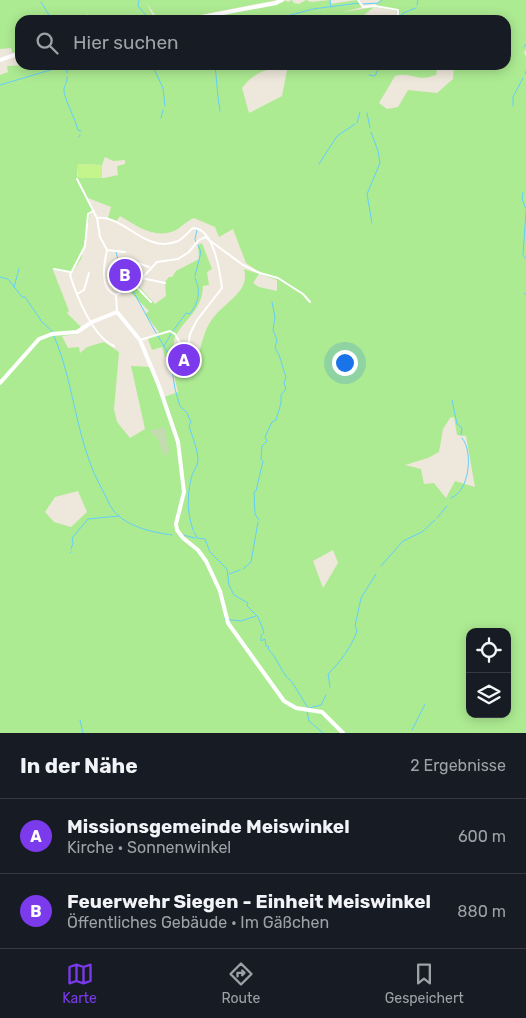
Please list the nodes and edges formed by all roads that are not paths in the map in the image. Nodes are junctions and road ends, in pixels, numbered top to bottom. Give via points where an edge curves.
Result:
1 (281, 0) edge
2 (358, 0) edge
3 (213, 15) edge
4 (398, 15) edge
5 (15, 55) edge
6 (0, 60) edge
7 (77, 179) dead end
8 (93, 211) junction
9 (97, 218) junction
10 (208, 238) junction
11 (107, 250) junction
12 (124, 252) dead end
13 (150, 268) junction
14 (54, 269) dead end
15 (70, 272) junction
16 (89, 273) dead end
17 (142, 278) junction
18 (133, 283) junction
19 (165, 284) dead end
20 (130, 285) junction
21 (77, 294) junction
22 (116, 295) junction
23 (152, 302) dead end
24 (310, 302) dead end
25 (117, 312) junction
26 (92, 322) junction
27 (140, 340) junction
28 (114, 346) dead end
29 (0, 383) edge
30 (343, 733) edge

1 - 3 street
2 - 4 street via 363,7 398,10
5 - 6 street
7 - 8 street
8 - 9 street
8 - 15 street via 88,214 85,246
9 - 10 street via 108,219 158,243 178,241 195,228
9 - 11 street via 100,237
10 - 13 street via 200,239 178,259 161,260
10 - 24 street via 243,265 278,278
10 - 27 street via 220,266 222,288 190,334 188,356 170,331
11 - 12 street
11 - 22 street via 104,281 109,291
13 - 17 street
13 - 20 street via 138,264 128,279
14 - 15 street
15 - 21 street
16 - 21 street via 84,290
17 - 18 street
17 - 19 street
18 - 20 street
18 - 23 street
20 - 22 street
21 - 26 street
22 - 25 street
25 - 26 street
25 - 27 street
26 - 28 street via 100,337
26 - 29 street via 78,332 52,334 39,339
27 - 30 street via 178,442 184,492 176,524 179,534 206,561 220,591 228,623 284,701 325,714

